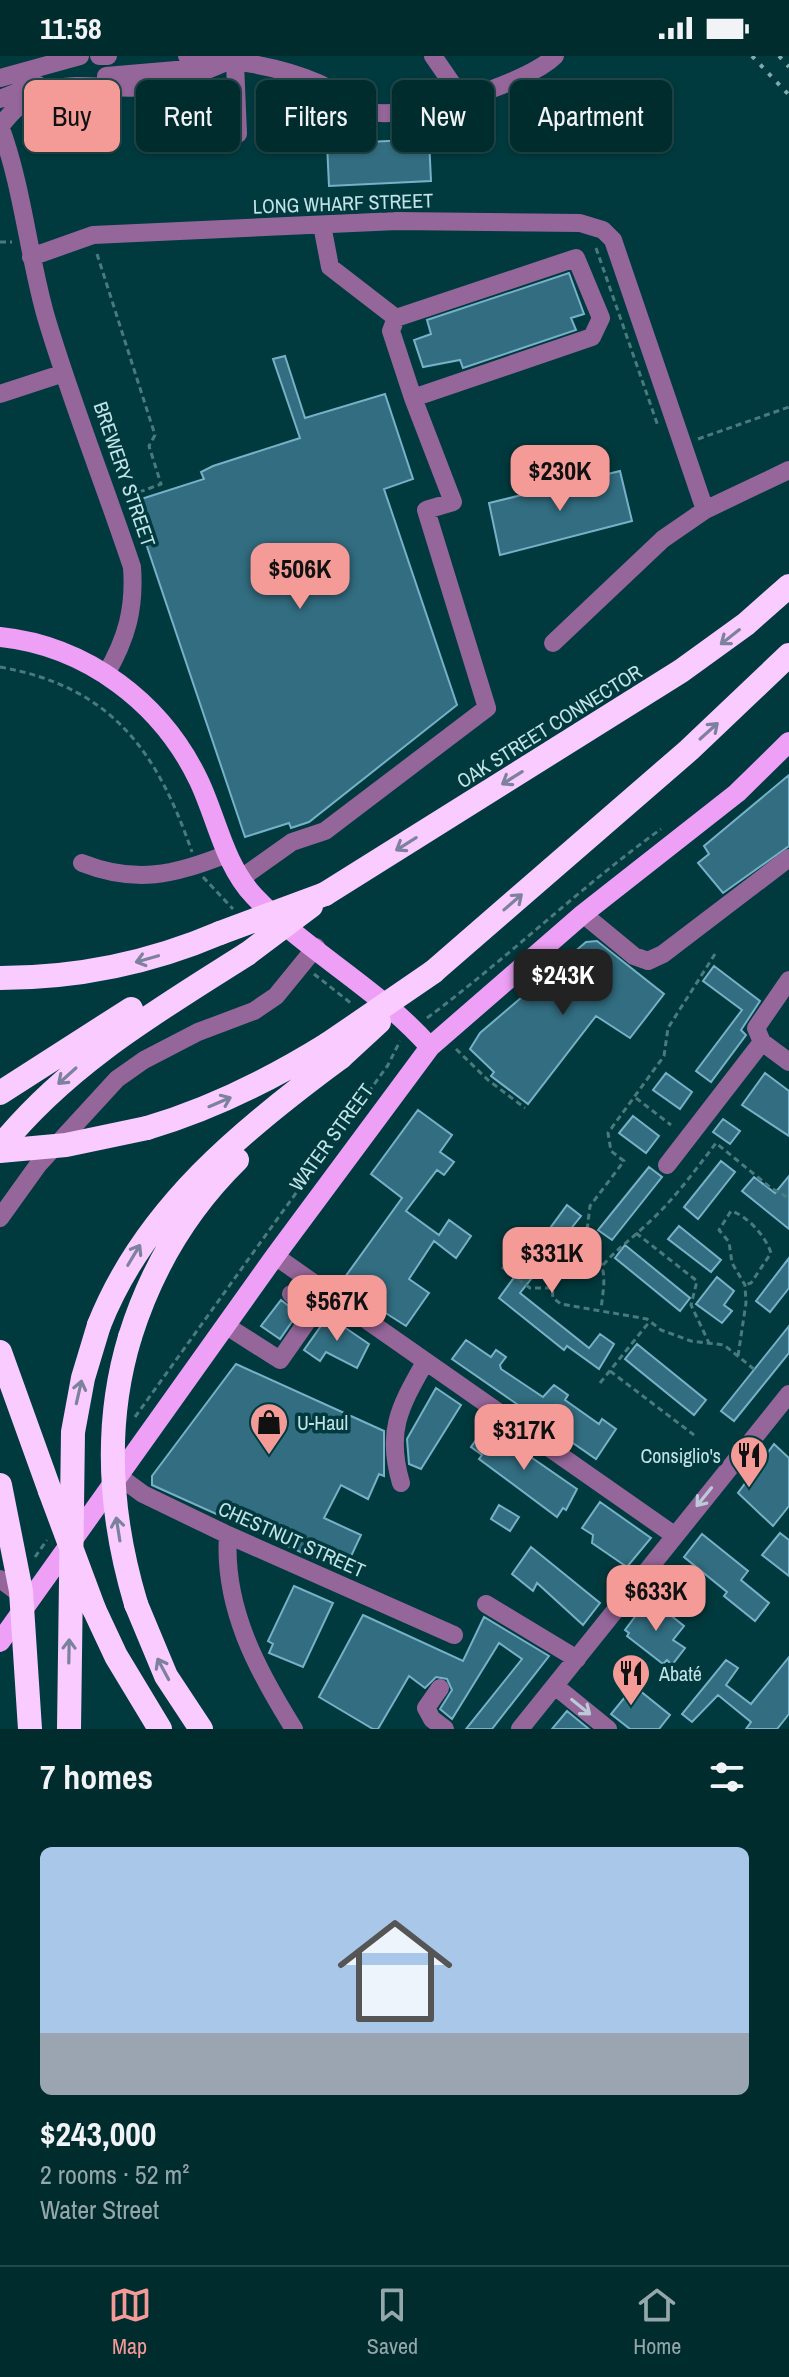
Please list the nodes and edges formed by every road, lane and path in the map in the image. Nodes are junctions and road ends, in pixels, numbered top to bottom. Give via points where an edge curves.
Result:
1 (80, 56) edge
2 (99, 56) edge
3 (108, 56) edge
4 (187, 56) edge
5 (433, 56) edge
6 (555, 56) edge
7 (231, 62) junction
8 (157, 64) edge
9 (0, 78) edge
10 (233, 80) edge
11 (450, 80) edge
12 (494, 88) edge
13 (0, 99) edge
14 (392, 113) edge
15 (0, 126) edge
16 (322, 225) junction
17 (0, 242) edge
18 (14, 242) dead end
19 (97, 254) dead end
20 (31, 257) junction
21 (396, 318) junction
22 (64, 373) junction
23 (0, 394) edge
24 (413, 398) junction
25 (789, 470) edge
26 (125, 497) dead end
27 (705, 510) junction
28 (789, 586) edge
29 (0, 637) edge
30 (553, 643) dead end
31 (789, 655) edge
32 (106, 674) junction
33 (788, 744) edge
34 (227, 854) junction
35 (789, 858) edge
36 (82, 863) dead end
37 (240, 879) junction
38 (325, 894) junction
39 (583, 914) junction
40 (234, 943) junction
41 (316, 947) junction
42 (715, 954) dead end
43 (0, 978) edge
44 (789, 980) edge
45 (400, 1041) dead end
46 (762, 1042) junction
47 (430, 1047) junction
48 (456, 1049) dead end
49 (334, 1050) junction
50 (789, 1062) edge
51 (0, 1093) edge
52 (636, 1098) junction
53 (525, 1108) dead end
54 (671, 1125) dead end
55 (0, 1149) edge
56 (667, 1165) dead end
57 (789, 1198) edge
58 (0, 1218) edge
59 (636, 1233) junction
60 (585, 1246) junction
61 (275, 1256) junction
62 (603, 1265) junction
63 (502, 1267) dead end
64 (745, 1285) junction
65 (552, 1288) junction
66 (291, 1294) dead end
67 (326, 1294) junction
68 (315, 1310) junction
69 (600, 1311) junction
70 (650, 1321) junction
71 (225, 1325) junction
72 (709, 1343) junction
73 (0, 1352) edge
74 (738, 1356) junction
75 (424, 1364) junction
76 (755, 1370) dead end
77 (610, 1371) junction
78 (600, 1383) dead end
79 (789, 1394) edge
80 (129, 1426) dead end
81 (694, 1435) dead end
82 (117, 1475) junction
83 (401, 1483) dead end
84 (0, 1485) edge
85 (228, 1535) junction
86 (674, 1535) junction
87 (48, 1538) dead end
88 (30, 1564) dead end
89 (0, 1579) edge
90 (30, 1601) junction
91 (486, 1604) dead end
92 (454, 1635) dead end
93 (0, 1642) edge
94 (577, 1659) junction
95 (555, 1686) junction
96 (440, 1688) dead end
97 (30, 1729) edge
98 (69, 1729) edge
99 (160, 1729) edge
100 (201, 1729) edge
101 (294, 1729) edge
102 (445, 1729) edge
103 (520, 1729) edge
104 (608, 1729) edge

1 - 9 street
2 - 3 street
4 - 7 street
5 - 11 street
6 - 12 street
7 - 8 street
7 - 10 street
7 - 14 street via 299,76 355,106
7 - 15 street via 160,86 36,92
8 - 13 street via 57,80
15 - 20 street, BREWERY STREET via 18,182
16 - 20 street, LONG WHARF STREET via 93,235
16 - 21 street via 330,267
16 - 27 street, LONG WHARF STREET via 580,223 603,230 613,240
17 - 18 path
19 - 26 path via 155,435 149,446 161,484
20 - 22 street, BREWERY STREET
21 - 24 street via 391,331
21 - 24 street via 576,258 601,318 592,337
22 - 23 street
22 - 32 street, BREWERY STREET via 132,567 129,629
24 - 37 street via 453,502 426,510 487,708 325,831 292,842
25 - 27 street
27 - 30 street via 663,539
28 -> 38 highway, OAK STREET CONNECTOR via 681,671
29 - 32 main road via 61,651
49 -> 31 highway, bridge via 433,972 689,750
32 - 34 main road via 177,743 199,780
33 - 39 main road, WATER STREET via 737,793
34 - 36 street via 149,875 112,875
34 - 37 main road
35 - 39 street via 648,961 634,956
37 - 41 main road via 266,908
38 - 40 highway, bridge
38 - 40 highway, bridge
39 - 47 main road, WATER STREET
40 -> 43 highway via 109,969
40 - 51 highway
40 -> 55 highway via 47,1094
41 - 47 main road
41 - 58 street via 265,1004 198,1032 117,1079 38,1165
42 - 52 path via 668,1028 664,1056
44 - 46 street via 757,1021
45 - 80 path via 388,1065
46 - 50 street
46 - 56 street
47 - 61 main road, WATER STREET
48 - 53 path
55 -> 49 highway, bridge via 66,1145 147,1128 203,1110
98 -> 49 highway, bridge via 73,1432 99,1325 134,1255 183,1191
100 -> 49 highway, bridge via 166,1676 136,1604 120,1540 112,1473 118,1387 155,1272 195,1208 226,1171 308,1096
52 - 54 path
52 - 60 path via 608,1133 611,1151 624,1161 590,1206
57 - 59 path via 716,1143 678,1192
59 - 62 path
59 - 72 path via 697,1281 691,1305
60 - 62 path
60 - 65 path via 552,1281
61 - 67 street
61 - 71 main road, WATER STREET
62 - 69 path
63 - 65 path via 530,1288
64 - 64 path via 719,1230 731,1211 752,1225 771,1253
64 - 74 path
65 - 69 path via 553,1298 561,1304
66 - 68 street
67 - 68 street
67 - 75 street
68 - 71 street via 280,1360
69 - 70 path
70 - 72 path via 676,1335
70 - 77 path
71 - 82 main road, WATER STREET
72 - 74 path via 724,1345
73 - 99 highway, bridge via 94,1609
74 - 76 path
75 - 83 street via 396,1418 393,1441
75 - 86 street
77 - 78 path
77 - 81 path
79 -> 86 street
82 - 85 street, CHESTNUT STREET via 143,1494
82 - 90 main road, WATER STREET
84 - 97 highway, bridge via 21,1591
85 - 92 street, CHESTNUT STREET
85 - 101 street via 228,1573 241,1626 263,1678
86 - 94 street
87 - 88 path
89 - 90 street
90 - 93 main road, WATER STREET
91 - 94 street
94 - 95 street
95 - 103 street
95 -> 104 street
96 - 102 street via 426,1708

